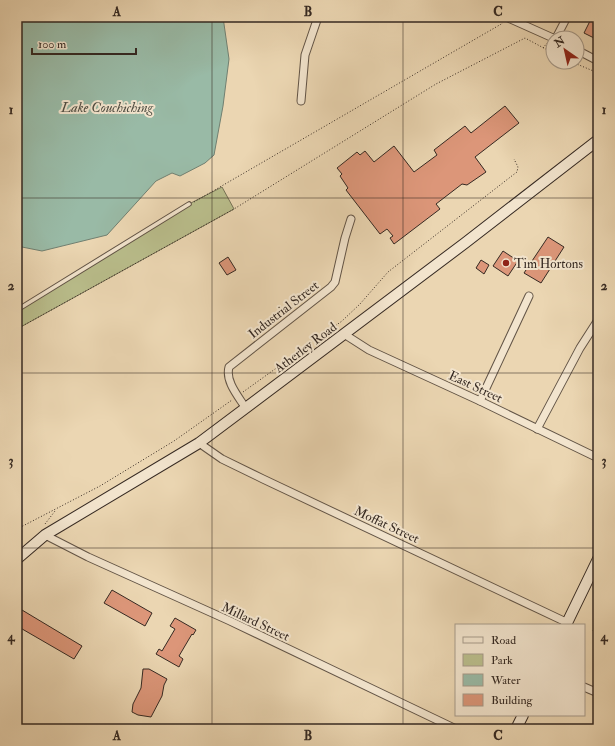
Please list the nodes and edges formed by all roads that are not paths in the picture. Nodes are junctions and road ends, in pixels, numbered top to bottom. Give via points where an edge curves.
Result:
1 (318, 17) edge
2 (567, 17) edge
3 (508, 18) edge
4 (559, 30) edge
5 (545, 34) edge
6 (585, 54) edge
7 (598, 61) edge
8 (301, 101) dead end
9 (598, 140) edge
10 (189, 204) road end
11 (351, 219) dead end
12 (529, 296) dead end
13 (17, 310) edge
14 (598, 320) edge
15 (344, 334) junction
16 (480, 401) junction
17 (245, 407) junction
18 (537, 429) junction
19 (199, 442) junction
20 (598, 458) edge
21 (45, 535) junction
22 (17, 559) edge
23 (597, 565) edge
24 (567, 624) edge
25 (585, 687) edge
26 (598, 693) edge
27 (522, 716) edge
28 (456, 729) edge
29 (516, 729) edge

1 - 8 street via 305,54
2 - 4 street
3 - 5 street
6 - 7 street
9 - 15 main road, Atherley Road
10 - 13 lane
11 - 17 street, Industrial Street via 335,282 331,287 229,367 231,384
12 - 16 street
14 - 18 street via 580,348
15 - 16 street, East Street via 369,350
15 - 17 main road, Atherley Road
16 - 18 street, East Street
17 - 19 main road, Atherley Road
18 - 20 street, East Street
19 - 21 main road, Atherley Road
19 - 24 street, Moffat Street via 222,459 263,480
21 - 22 main road, Atherley Road
21 - 28 street, Millard Street
23 - 24 main road
25 - 26 street
27 - 29 main road

